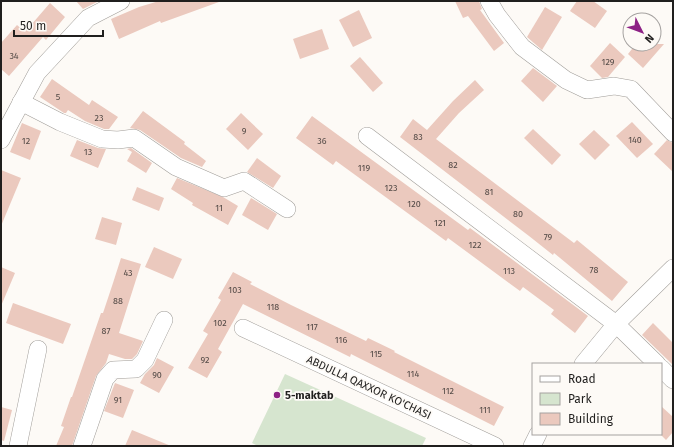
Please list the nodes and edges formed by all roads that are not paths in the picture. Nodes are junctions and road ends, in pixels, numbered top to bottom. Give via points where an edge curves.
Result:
1 (121, 1) edge
2 (489, 1) edge
3 (21, 102) junction
4 (673, 133) edge
5 (367, 136) dead end
6 (1, 140) edge
7 (287, 209) dead end
8 (673, 268) edge
9 (164, 320) dead end
10 (616, 324) junction
11 (243, 328) dead end
12 (38, 349) dead end
13 (584, 363) edge
14 (656, 363) edge
15 (662, 369) edge
16 (673, 380) edge
17 (538, 435) edge
18 (18, 446) edge
19 (82, 446) edge
20 (495, 446) edge
21 (532, 446) edge

1 - 3 street via 88,18 37,73
2 - 4 street via 522,47 566,80 587,90 614,86 631,89
3 - 6 street
3 - 7 street via 102,139 134,138 176,167 224,188 244,181
5 - 10 street
8 - 10 street
9 - 19 street via 145,360 136,369 113,370 104,379
10 - 13 street
10 - 14 street
11 - 20 street, ABDULLA QAXXOR KO'CHASI
12 - 18 street
15 - 16 street
17 - 21 street

